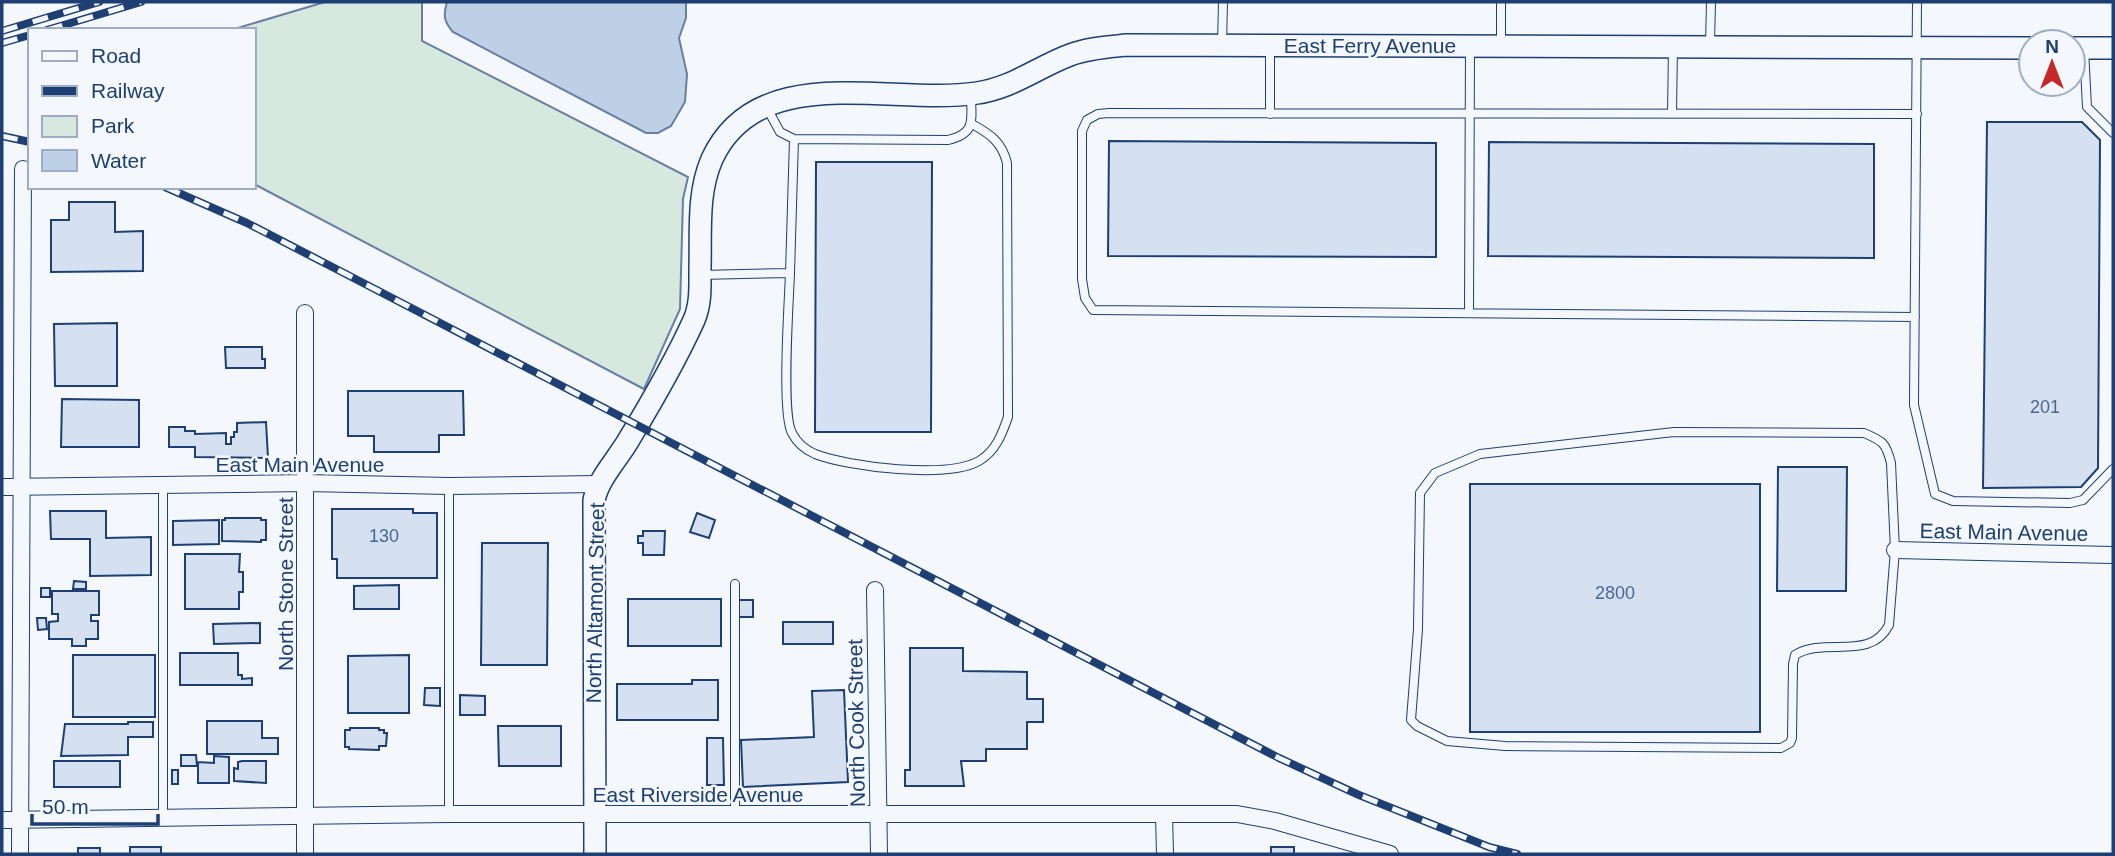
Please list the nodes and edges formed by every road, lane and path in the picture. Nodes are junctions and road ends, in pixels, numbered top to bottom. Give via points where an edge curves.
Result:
1 (1223, 2) edge
2 (1501, 2) edge
3 (1711, 2) edge
4 (1917, 2) edge
5 (1222, 46) junction
6 (1270, 46) junction
7 (1470, 46) junction
8 (1501, 46) junction
9 (1673, 46) junction
10 (1710, 46) junction
11 (1918, 47) junction
12 (2017, 47) edge
13 (2087, 48) edge
14 (2113, 48) edge
15 (971, 93) junction
16 (2086, 98) edge
17 (766, 106) junction
18 (1270, 114) junction
19 (1470, 114) junction
20 (1672, 114) junction
21 (1917, 114) junction
22 (972, 124) junction
23 (729, 133) joint
24 (2113, 133) edge
25 (794, 139) junction
26 (23, 169) dead end
27 (790, 273) junction
28 (700, 275) junction
29 (1469, 312) junction
30 (305, 313) dead end
31 (1915, 317) junction
32 (2113, 469) edge
33 (306, 484) junction
34 (598, 484) junction
35 (163, 485) junction
36 (449, 486) junction
37 (2, 487) edge
38 (20, 487) junction
39 (1895, 550) junction
40 (2113, 555) edge
41 (735, 583) dead end
42 (875, 590) dead end
43 (449, 814) junction
44 (1164, 814) junction
45 (735, 815) junction
46 (879, 815) junction
47 (305, 816) junction
48 (594, 816) junction
49 (163, 817) junction
50 (2, 820) edge
51 (19, 820) junction
52 (20, 854) edge
53 (305, 854) edge
54 (594, 854) edge
55 (879, 854) edge
56 (1165, 854) edge
57 (1390, 854) edge

1 - 5 lane
2 - 8 lane
3 - 10 lane
4 - 11 lane
5 - 6 street, East Ferry Avenue
5 - 15 street, East Ferry Avenue via 1087,50 1011,84
6 - 7 street, East Ferry Avenue
6 - 18 lane
7 - 8 street, East Ferry Avenue
7 - 19 lane
8 - 9 street, East Ferry Avenue
9 - 10 street, East Ferry Avenue
9 - 20 lane
10 - 11 street, East Ferry Avenue
11 - 12 street, East Ferry Avenue
11 - 21 lane
13 - 14 street
15 - 17 street, East Ferry Avenue via 800,95
15 - 22 lane
16 - 24 lane via 2087,107
17 - 23 street, East Ferry Avenue
17 - 25 lane via 780,132
18 - 19 lane
18 - 29 lane via 1109,113 1087,120 1082,131 1082,279 1085,298 1093,310
19 - 20 lane
19 - 29 lane
20 - 21 lane
21 - 31 lane
22 - 25 lane via 968,132 948,140
22 - 27 lane via 998,142 1007,163 1007,417 1001,437 979,461 955,469 913,470 846,462 803,447 791,432 787,408
23 - 28 street, North Altamont Street via 712,160 703,190
25 - 27 lane
26 - 38 street
27 - 28 lane
28 - 34 street, North Altamont Street via 693,323 641,419
29 - 31 lane
30 - 33 street, North Stone Street
31 - 32 lane via 1914,405 1935,494 1953,501 2070,503 2083,499
33 - 35 street, East Main Avenue
33 - 36 street, East Main Avenue
33 - 47 street, North Stone Street
34 - 36 street, East Main Avenue
34 - 48 street, North Altamont Street via 593,535
35 - 38 street, East Main Avenue
35 - 49 lane
36 - 43 lane
37 - 38 street, East Main Avenue
38 - 51 street
39 - 39 lane via 1889,625 1883,635 1871,643 1814,648 1795,655 1792,738 1781,748 1505,746 1447,741 1411,720 1420,493 1435,473 1480,454 1674,432 1864,433 1881,440 1888,450
39 - 40 street, East Main Avenue
41 - 45 lane
42 - 46 street, North Cook Street
43 - 47 street, East Riverside Avenue
43 - 48 street, East Riverside Avenue
44 - 46 street, East Riverside Avenue
44 - 56 street
44 - 57 street, East Riverside Avenue via 1237,814
45 - 46 street, East Riverside Avenue
45 - 48 street, East Riverside Avenue
46 - 55 street, North Cook Street
47 - 49 street, East Riverside Avenue
47 - 53 street, North Stone Street
48 - 54 street, North Altamont Street
49 - 51 street, East Riverside Avenue
50 - 51 street, East Riverside Avenue
51 - 52 street

